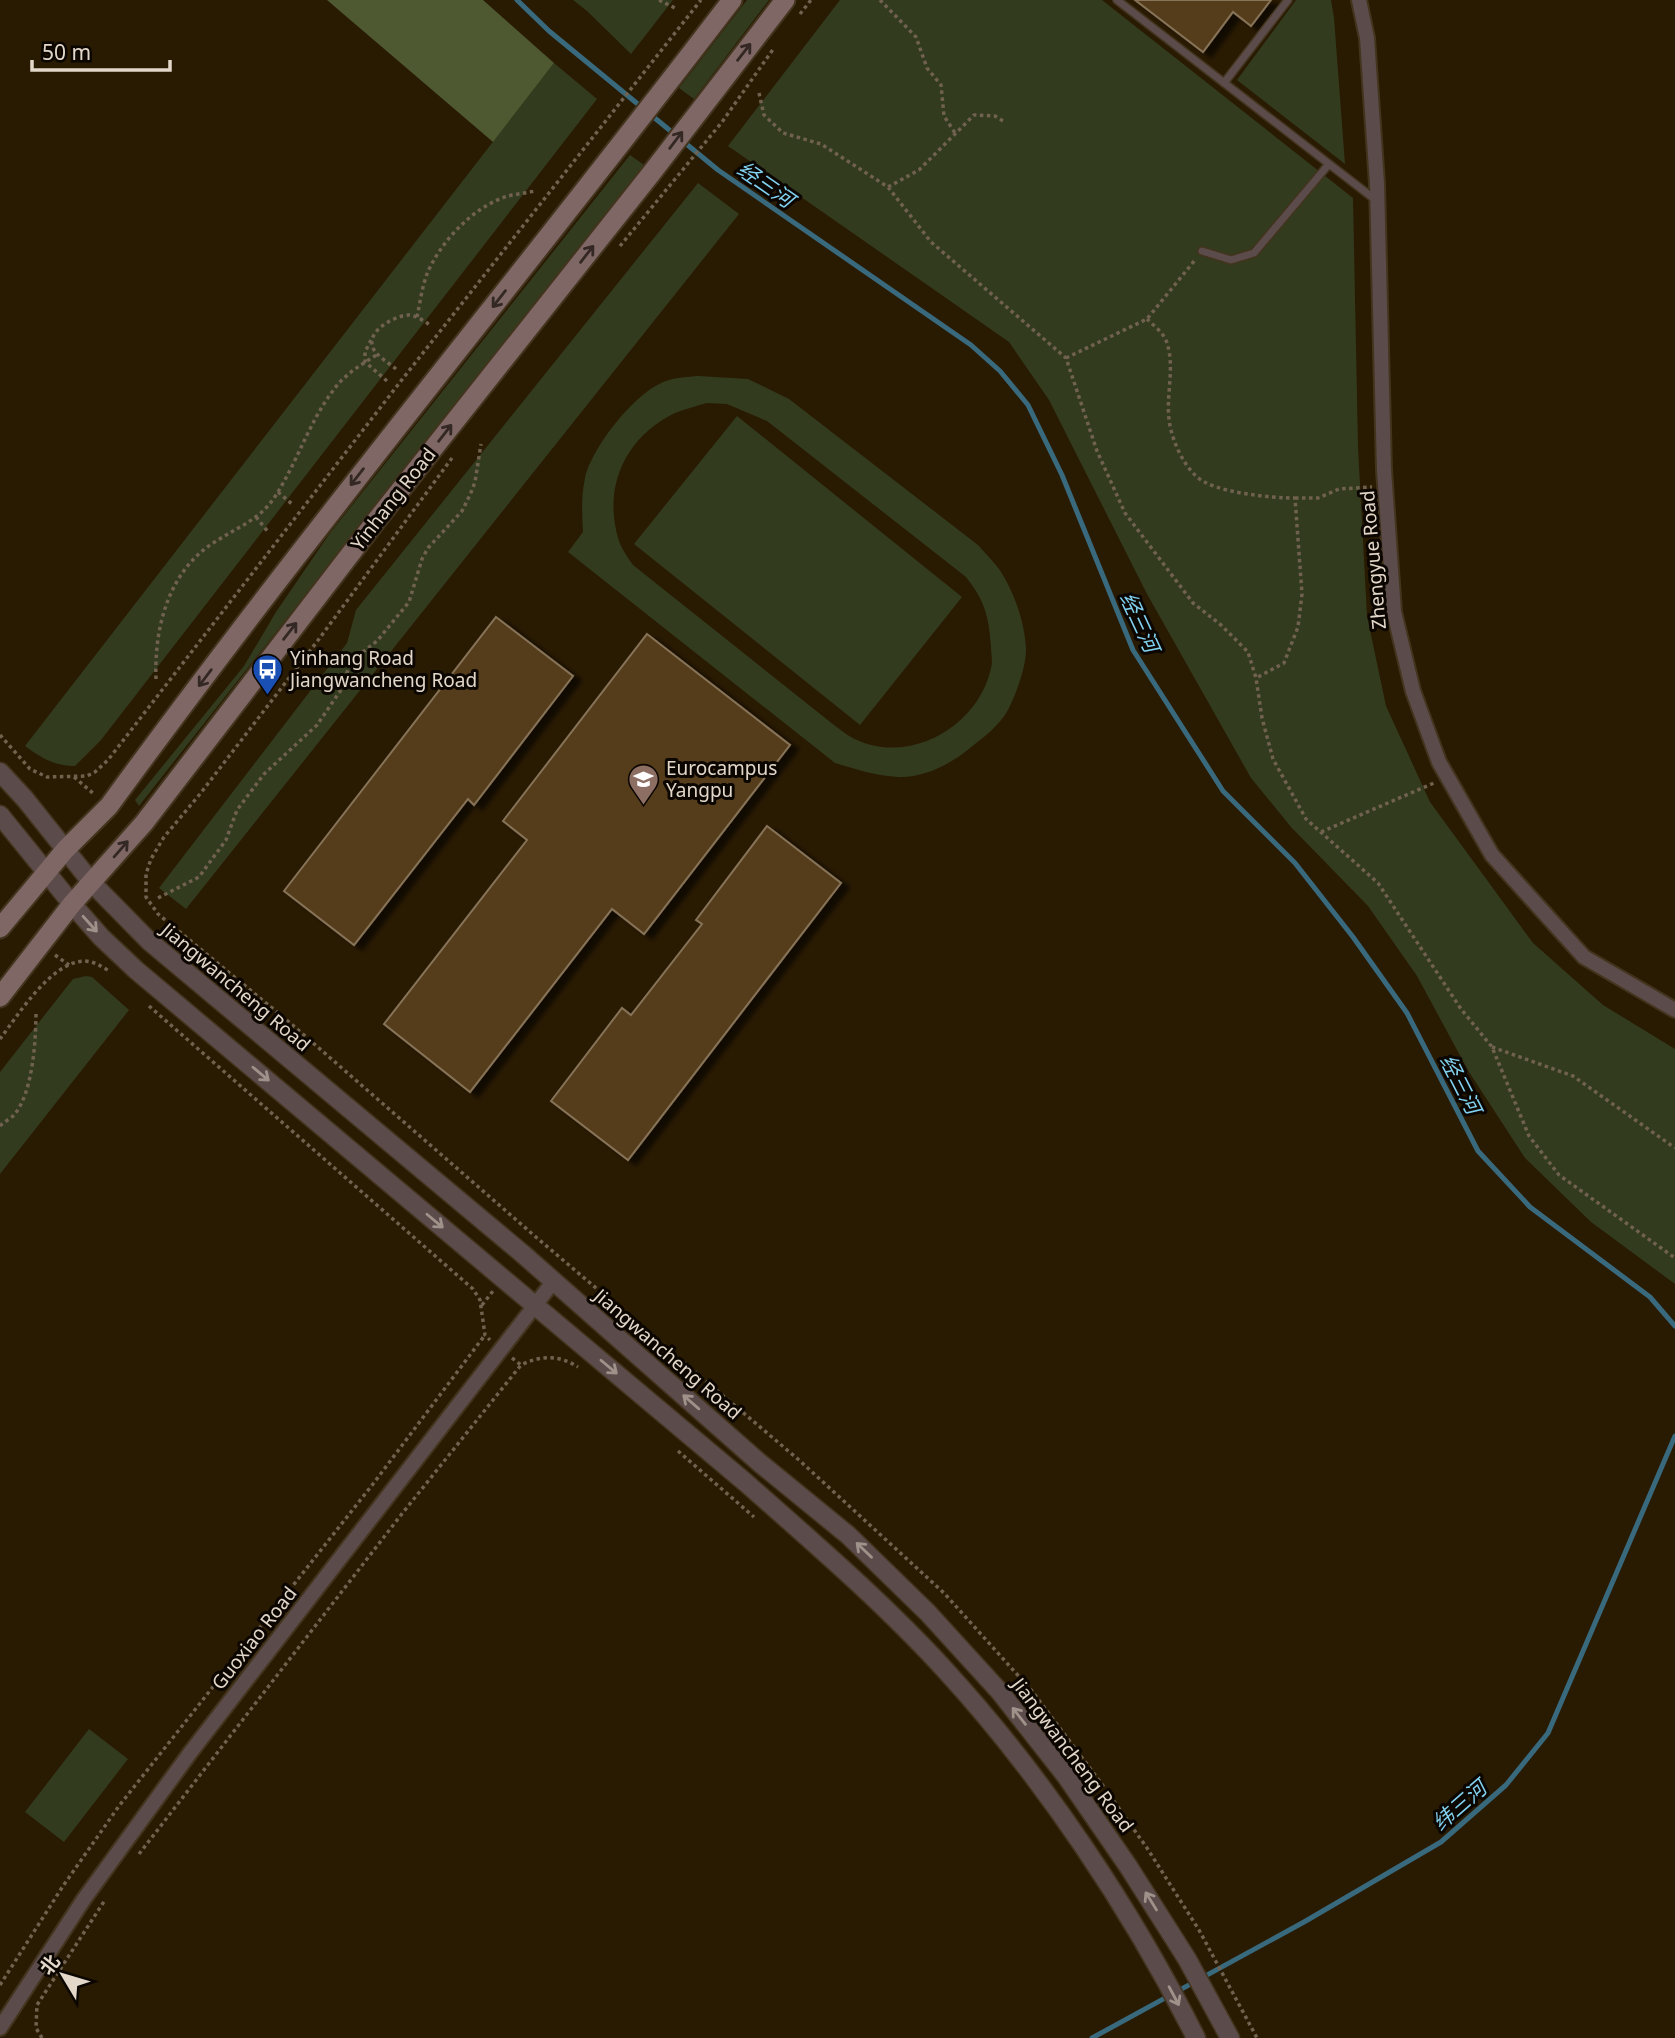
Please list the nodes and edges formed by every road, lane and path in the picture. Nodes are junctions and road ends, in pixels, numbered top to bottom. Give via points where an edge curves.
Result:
1 (659, 0) edge
2 (701, 0) edge
3 (732, 0) edge
4 (785, 0) edge
5 (811, 0) edge
6 (880, 0) edge
7 (1117, 0) edge
8 (1288, 0) edge
9 (1359, 0) edge
10 (677, 9) dead end
11 (797, 19) dead end
12 (775, 47) dead end
13 (1224, 83) junction
14 (759, 93) dead end
15 (1003, 121) dead end
16 (955, 134) junction
17 (1329, 164) junction
18 (888, 187) junction
19 (535, 191) dead end
20 (1377, 201) junction
21 (1202, 251) joint
22 (613, 254) dead end
23 (417, 317) junction
24 (1147, 318) junction
25 (430, 325) dead end
26 (372, 338) junction
27 (378, 354) junction
28 (1066, 358) junction
29 (365, 362) junction
30 (396, 369) dead end
31 (387, 381) dead end
32 (481, 444) dead end
33 (460, 448) dead end
34 (1385, 487) junction
35 (278, 492) junction
36 (1295, 498) junction
37 (292, 504) dead end
38 (257, 517) junction
39 (269, 533) dead end
40 (1256, 678) junction
41 (156, 679) dead end
42 (0, 735) edge
43 (0, 772) edge
44 (1448, 777) junction
45 (0, 815) edge
46 (1321, 832) junction
47 (164, 837) dead end
48 (65, 850) junction
49 (45, 874) junction
50 (92, 883) junction
51 (158, 898) dead end
52 (72, 904) junction
53 (0, 929) edge
54 (118, 977) dead end
55 (0, 997) edge
56 (143, 1001) dead end
57 (1675, 1010) edge
58 (36, 1011) dead end
59 (0, 1038) edge
60 (1492, 1047) junction
61 (0, 1126) edge
62 (1675, 1148) edge
63 (1675, 1258) edge
64 (553, 1282) junction
65 (535, 1305) junction
66 (485, 1335) junction
67 (501, 1349) junction
68 (521, 1365) junction
69 (587, 1374) dead end
70 (677, 1451) dead end
71 (757, 1519) dead end
72 (138, 1854) dead end
73 (107, 1898) dead end
74 (1209, 1948) dead end
75 (0, 1985) edge
76 (0, 2028) edge
77 (42, 2038) edge
78 (1196, 2038) edge
79 (1230, 2038) edge
80 (1258, 2038) edge

1 - 10 path
2 - 42 path via 108,760 88,776 47,777 30,769
3 -> 48 main road via 344,494 109,806
50 -> 4 main road, Yinhang Road
5 - 11 path
6 - 16 path via 916,37 927,68 941,85 944,116
7 - 13 lane
8 - 13 lane
9 - 20 street, Zhengyue Road via 1367,38
12 - 22 path via 722,122
13 - 17 lane
14 - 18 path via 764,115 783,133 821,144
15 - 16 path via 974,115
16 - 18 path via 919,170
17 - 20 lane
17 - 21 lane via 1254,253 1231,260
18 - 28 path via 931,242
19 - 23 path via 488,206 454,233 427,275
20 - 34 street, Zhengyue Road
21 - 24 path
23 - 25 path
23 - 26 path via 392,320
24 - 28 path
24 - 36 path via 1167,342 1169,419 1180,455 1198,478 1268,498
26 - 27 path
26 - 29 path
27 - 29 path
27 - 30 path
28 - 40 path via 1097,451 1125,513 1194,603 1248,652
29 - 31 path
29 - 35 path via 339,383 323,406
32 - 51 path via 470,495 462,511 428,548 409,602 377,641 350,662 343,687 317,725 264,774 237,810 226,840 199,877
33 - 47 path
34 - 36 path via 1339,489 1318,498
34 - 44 street, Zhengyue Road via 1394,612 1413,691
35 - 37 path
35 - 38 path
36 - 40 path via 1302,594 1298,627 1283,663
38 - 39 path
38 - 41 path via 215,541 187,566 177,582 159,625
40 - 46 path via 1273,759 1306,819
43 - 48 street, Jiangwancheng Road
44 - 46 path
44 - 57 street, Zhengyue Road via 1492,855 1584,957
45 - 49 street
46 - 60 path via 1378,883 1461,1009
48 - 49 main road
48 - 50 street, Jiangwancheng Road
49 - 52 street
49 - 53 main road
50 - 52 main road, Yinhang Road
50 - 64 street, Jiangwancheng Road via 149,941
52 - 55 main road, Yinhang Road
52 -> 65 street via 136,970
54 - 59 path via 86,961 61,969
56 - 66 path via 473,1289 480,1300
58 - 61 path via 36,1047 23,1100
60 - 62 path via 1573,1076
60 - 63 path via 1529,1136 1559,1175
64 - 65 street, Guoxiao Road
79 -> 64 street, Jiangwancheng Road via 1187,1959 1066,1776 956,1642 848,1535
65 - 67 street, Guoxiao Road
65 -> 78 street via 829,1556 946,1671 1045,1794 1105,1879
66 - 67 path
66 - 75 path via 119,1806
67 - 68 path
67 - 76 street, Guoxiao Road via 190,1753 84,1899
68 - 69 path via 547,1357 568,1361
68 - 72 path
70 - 71 path
73 - 77 path via 37,2005 36,2028
74 - 80 path

